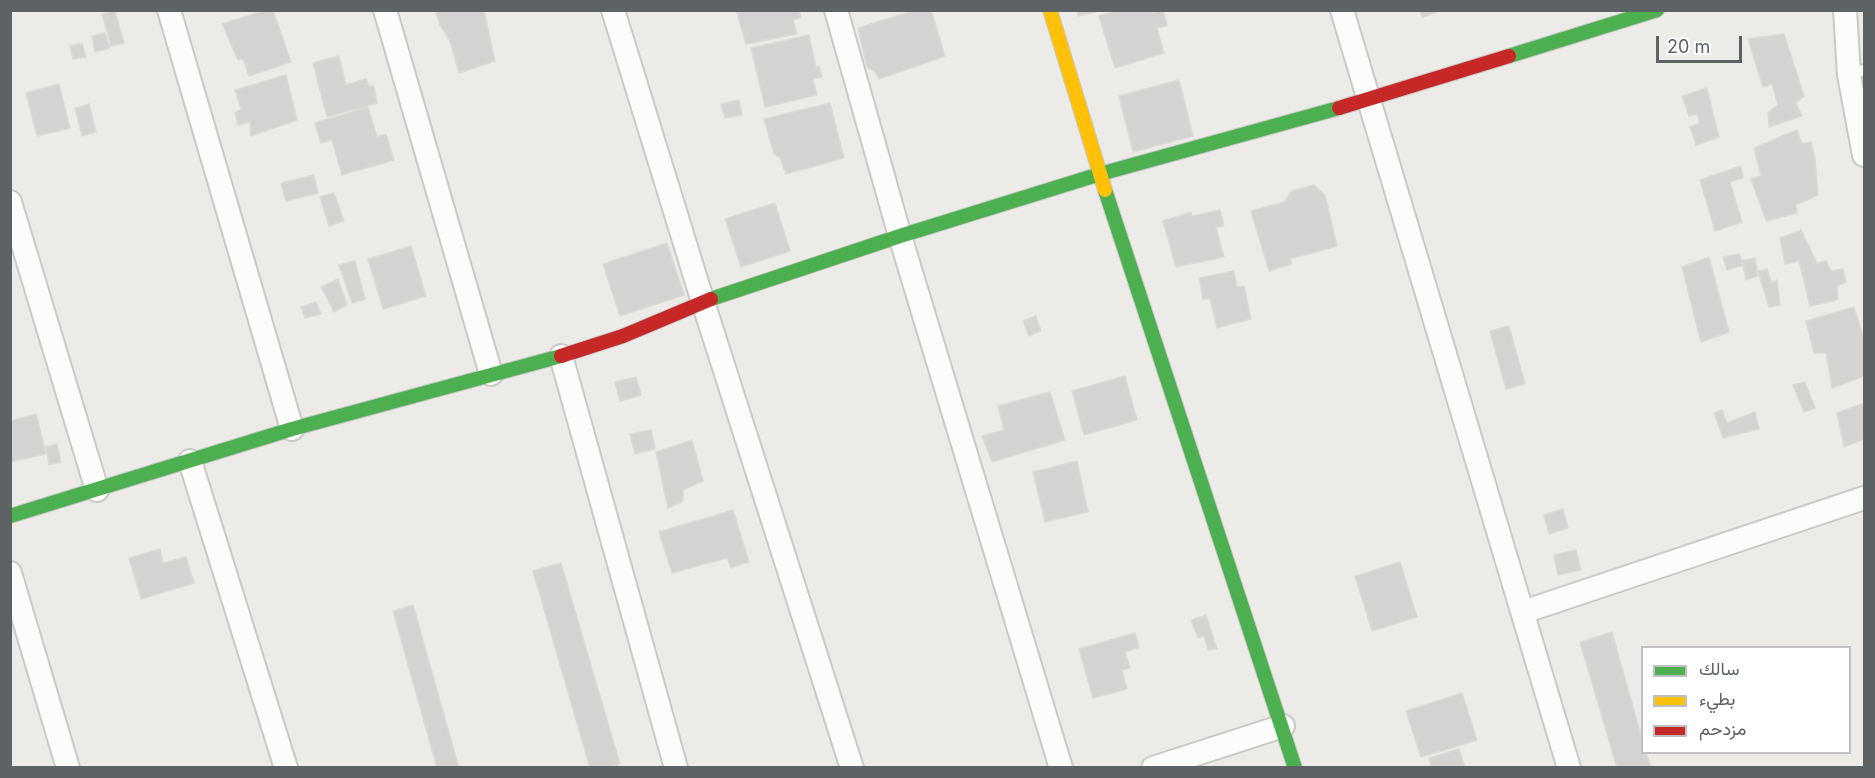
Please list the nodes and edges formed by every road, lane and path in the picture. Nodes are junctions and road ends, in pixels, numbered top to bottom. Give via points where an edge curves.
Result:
1 (169, 10) edge
2 (385, 10) edge
3 (613, 10) edge
4 (837, 10) edge
5 (1050, 10) edge
6 (1342, 10) edge
7 (1657, 10) edge
8 (1845, 10) edge
9 (1857, 73) edge
10 (1368, 100) junction
11 (1864, 155) edge
12 (1100, 174) junction
13 (10, 202) edge
14 (900, 236) junction
15 (703, 302) junction
16 (561, 356) junction
17 (491, 374) junction
18 (292, 429) junction
19 (189, 461) junction
20 (97, 490) junction
21 (1864, 498) edge
22 (10, 516) edge
23 (10, 573) edge
24 (1523, 612) junction
25 (1282, 726) junction
26 (68, 768) edge
27 (286, 768) edge
28 (676, 768) edge
29 (852, 768) edge
30 (1061, 768) edge
31 (1154, 768) edge
32 (1295, 768) edge
33 (1569, 768) edge

1 - 18 street
2 - 17 street
3 - 15 street
4 - 14 street
5 - 12 street
6 - 10 street
7 - 10 street
8 - 9 street
9 - 11 street
10 - 12 street
10 - 24 street
12 - 14 street
12 - 25 street
13 - 20 street
14 - 15 street
14 - 30 street
15 - 16 street via 623,336
15 - 29 street
16 - 17 street
16 - 28 street
17 - 18 street
18 - 19 street
19 - 20 street
19 - 27 street
20 - 22 street
21 - 24 street
23 - 26 street
24 - 33 street
25 - 31 street
25 - 32 street

